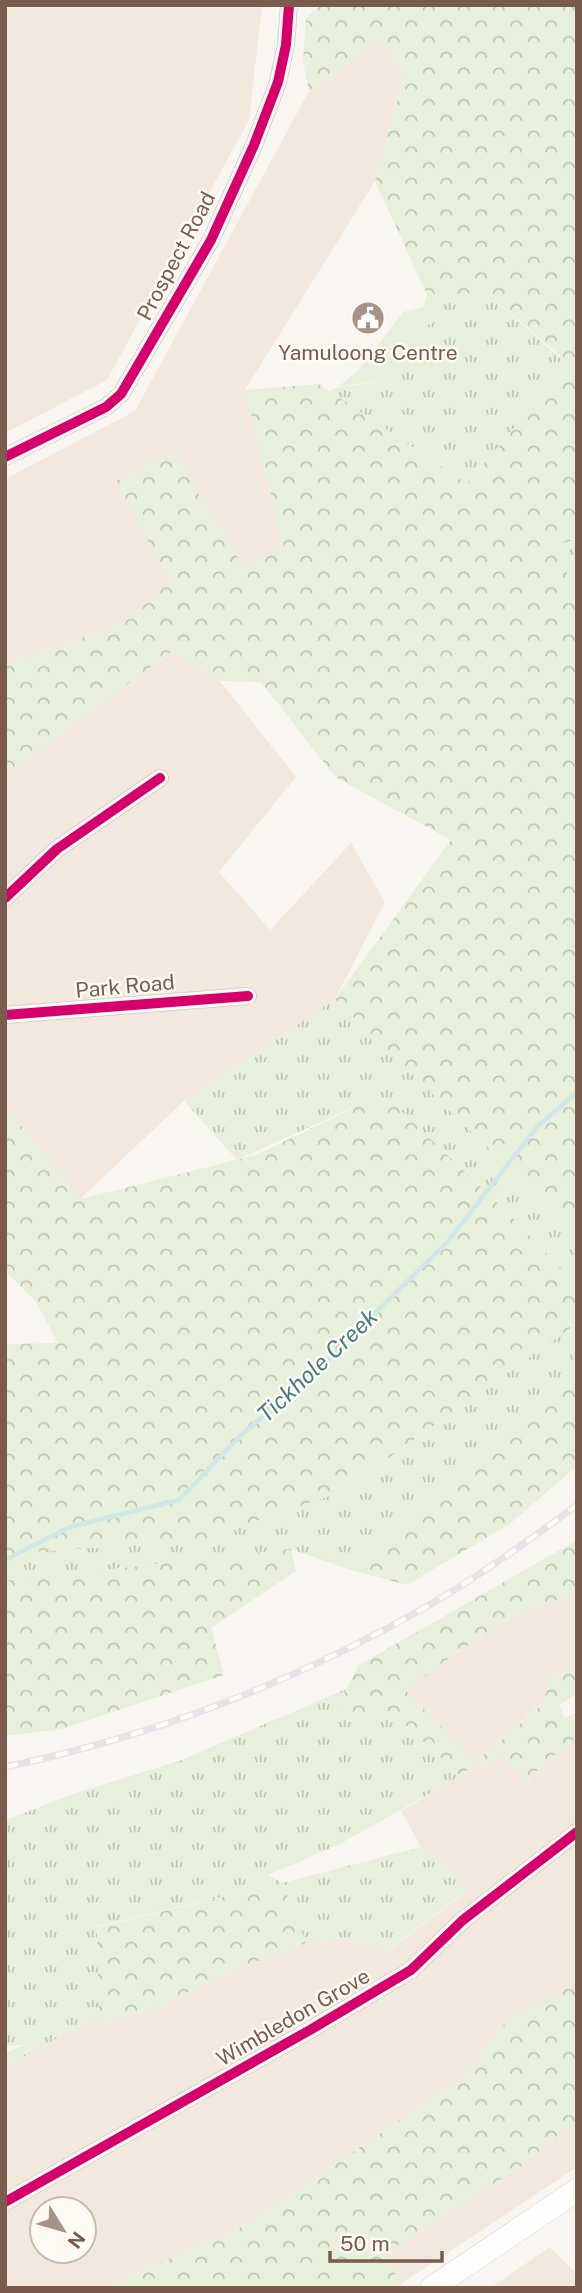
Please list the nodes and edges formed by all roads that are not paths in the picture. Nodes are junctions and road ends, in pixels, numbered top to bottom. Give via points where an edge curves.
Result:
1 (289, 5) edge
2 (5, 457) edge
3 (160, 778) dead end
4 (5, 898) edge
5 (248, 996) dead end
6 (5, 1015) edge
7 (577, 1832) edge
8 (577, 2190) edge
9 (5, 2202) edge
10 (432, 2288) edge

1 - 2 street, Prospect Road via 278,82 254,145 211,240 121,394 106,407
3 - 4 street via 57,849
5 - 6 street, Park Road
7 - 9 street, Wimbledon Grove via 463,1920 411,1970
8 - 10 main road

